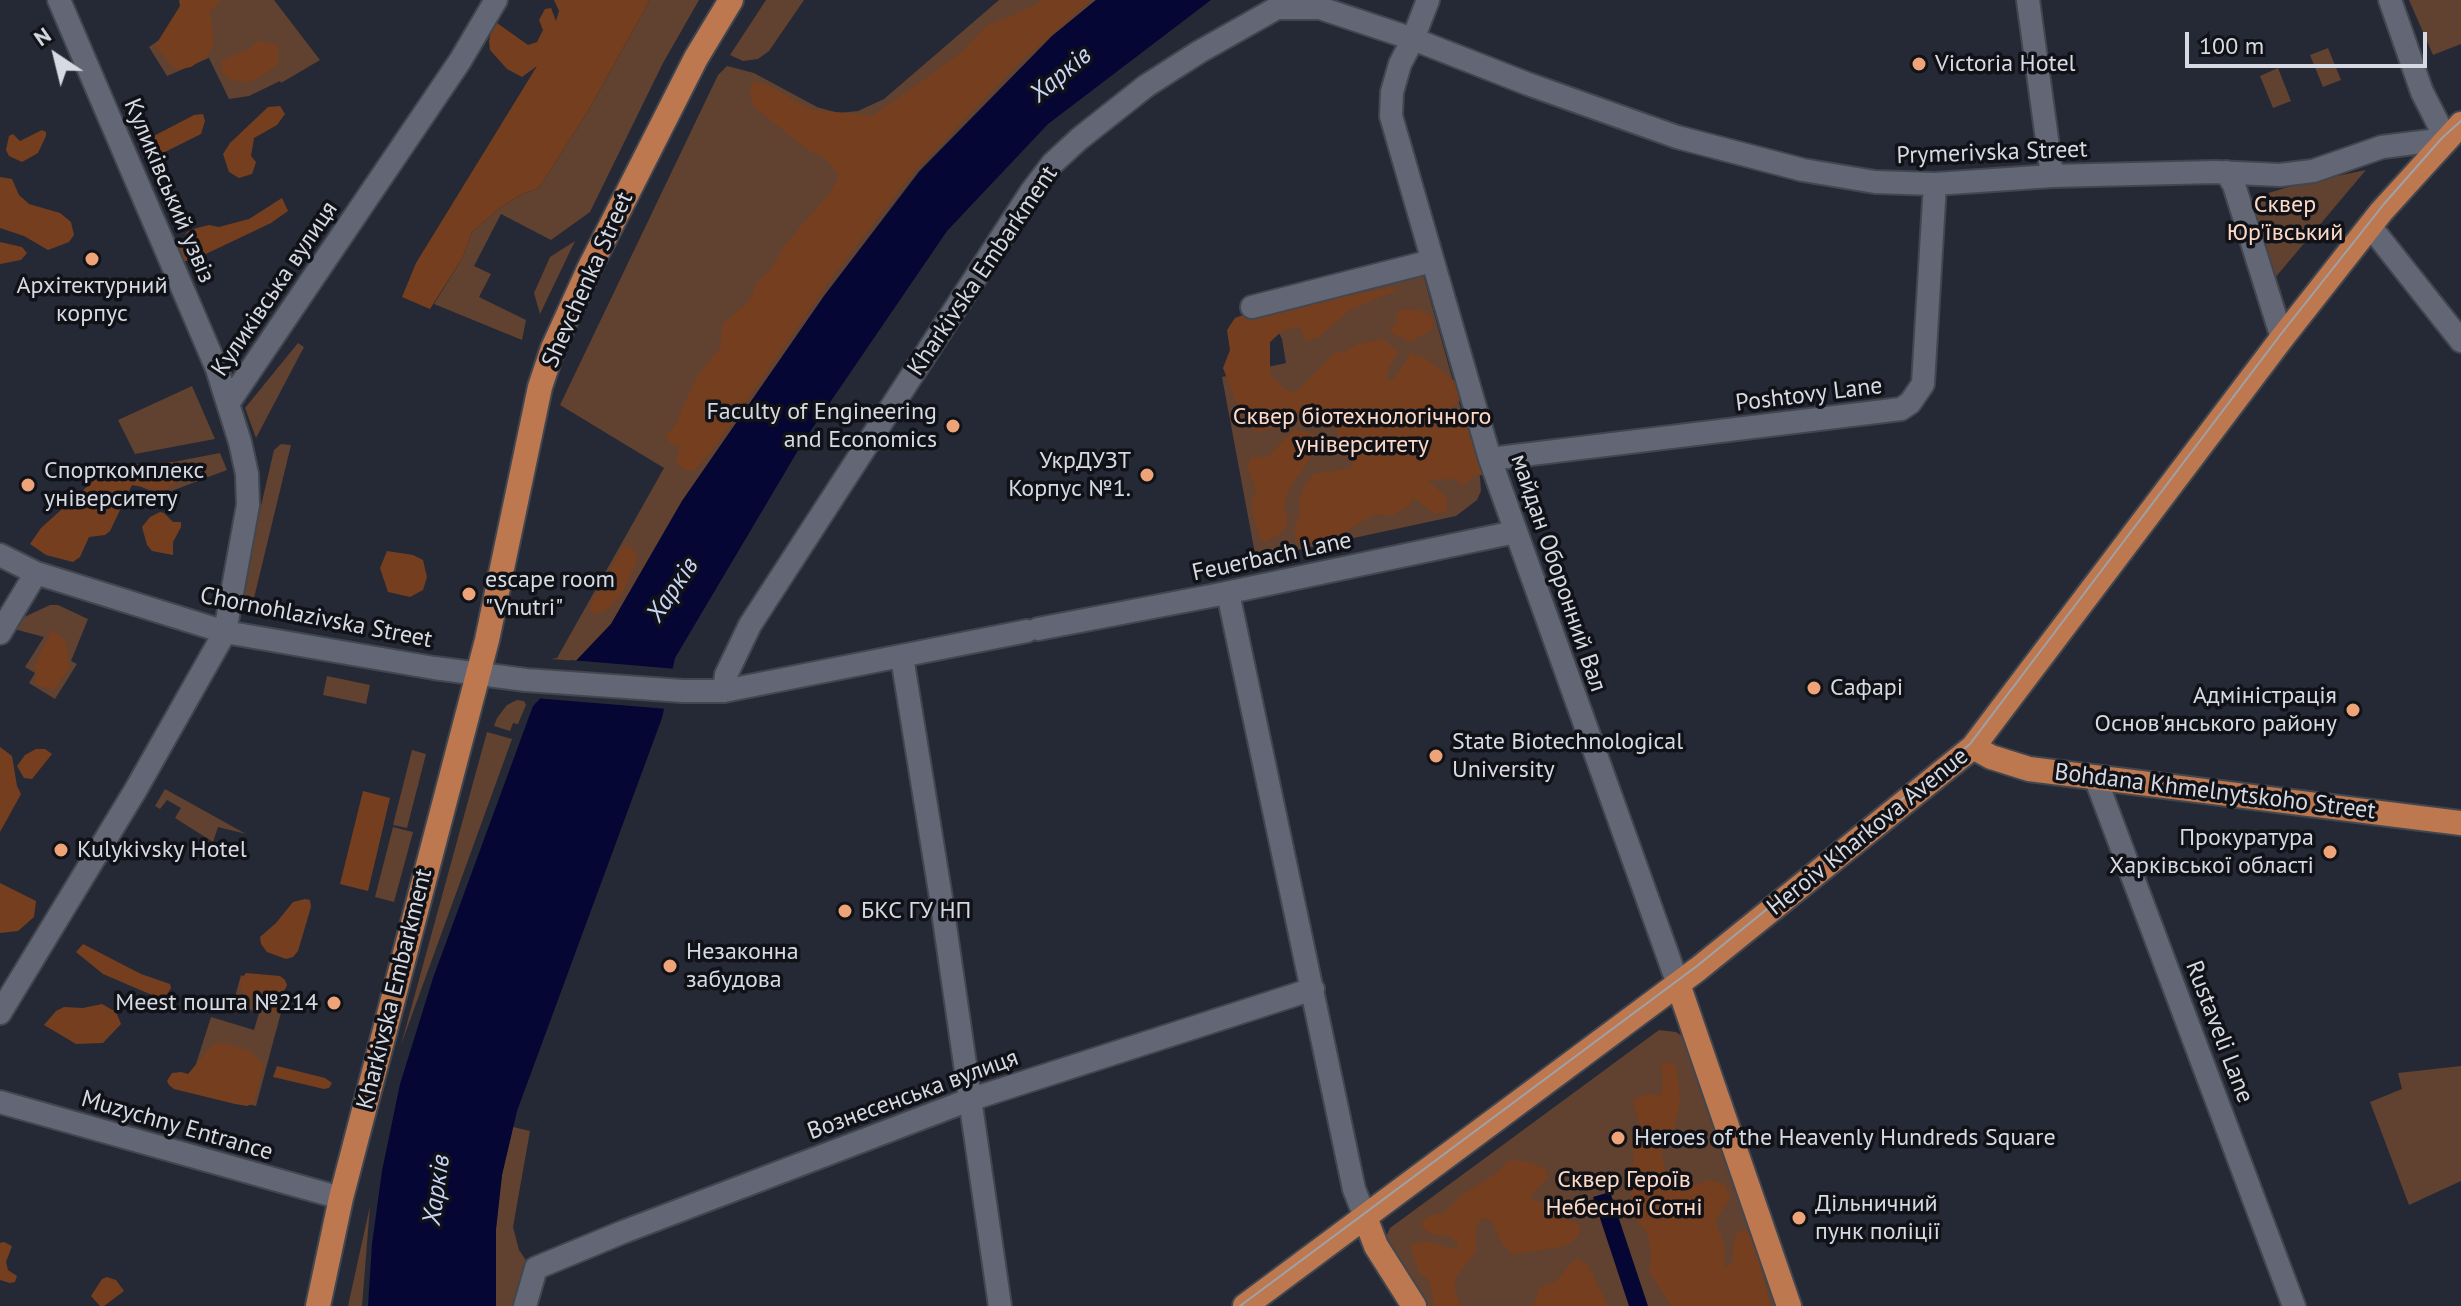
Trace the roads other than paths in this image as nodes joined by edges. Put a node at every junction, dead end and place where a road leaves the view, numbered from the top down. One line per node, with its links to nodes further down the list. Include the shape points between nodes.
1 (59, 0): 17 (street, Куликівський узвіз)
2 (496, 0): 17 (street, Куликівська вулиця)
3 (731, 0): 26 (main road, Shevchenka Street, via 661,124 553,348 532,422)
4 (1428, 0): 7 (street, майдан Оборонний Вал)
5 (2028, 0): 10 (street)
6 (2390, 0): 8 (street, via 2413,70)
7 (1413, 39): 11 (street, Prymerivska Street, via 1677,137 1803,170 1875,182); 13 (street, майдан Оборонний Вал, via 1400,64 1391,116); 28 (street, Kharkivska Embarkment, via 1320,8 1277,8 1146,86 1053,163 759,612 726,675)
8 (2453, 131): 9 (street, Prymerivska Street, via 2382,147 2313,171); 12 (main road, Heroiv Kharkova Avenue)
9 (2226, 172): 10 (street, Prymerivska Street); 15 (street)
10 (2052, 176): 11 (street, Prymerivska Street)
11 (1935, 184): 18 (street, Poshtovy Lane, via 1923,384 1901,409)
12 (2370, 226): 15 (main road, Heroiv Kharkova Avenue); 16 (street)
13 (1432, 261): 14 (street); 18 (street, майдан Оборонний Вал)
14 (1252, 307)
15 (2282, 338): 29 (main road, Heroiv Kharkova Avenue)
16 (2461, 341)
17 (229, 402): 23 (street, Куликівська вулиця, via 247,474 248,505)
18 (1490, 459): 19 (street, майдан Оборонний Вал)
19 (1515, 532): 22 (street, Feuerbach Lane); 32 (street, майдан Оборонний Вал)
20 (0, 555): 21 (street, Chornohlazivska Street)
21 (36, 573): 23 (street, Chornohlazivska Street); 24 (street)
22 (1228, 593): 25 (street, Feuerbach Lane); 33 (street)
23 (225, 632): 26 (street, Chornohlazivska Street); 34 (street, Куликівська вулиця)
24 (0, 633)
25 (902, 657): 28 (street, Feuerbach Lane); 35 (street)
26 (479, 674): 27 (street, Chornohlazivska Street); 37 (main road, Kharkivska Embarkment)
27 (536, 680): 28 (street, Feuerbach Lane)
28 (724, 691)
29 (1973, 747): 30 (main road, Bohdana Khmelnytskoho Street, via 2029,769); 32 (main road, Heroiv Kharkova Avenue)
30 (2095, 777): 31 (main road, Bohdana Khmelnytskoho Street); 45 (street, Rustaveli Lane)
31 (2461, 823)
32 (1678, 984): 38 (main road, Heroiv Kharkova Avenue); 44 (main road)
33 (1313, 989): 35 (street, Вознесенська вулиця); 38 (street, via 1354,1189)
34 (0, 1013)
35 (969, 1100): 40 (street, Вознесенська вулиця, via 536,1268); 41 (street)
36 (0, 1102): 37 (street, Muzychny Entrance)
37 (341, 1198): 39 (main road, Kharkivska Embarkment)
38 (1365, 1217): 42 (main road, Heroiv Kharkova Avenue); 43 (main road, via 1376,1246)
39 (318, 1306)
40 (525, 1306)
41 (1000, 1306)
42 (1245, 1306)
43 (1414, 1306)
44 (1789, 1306)
45 (2294, 1306)

